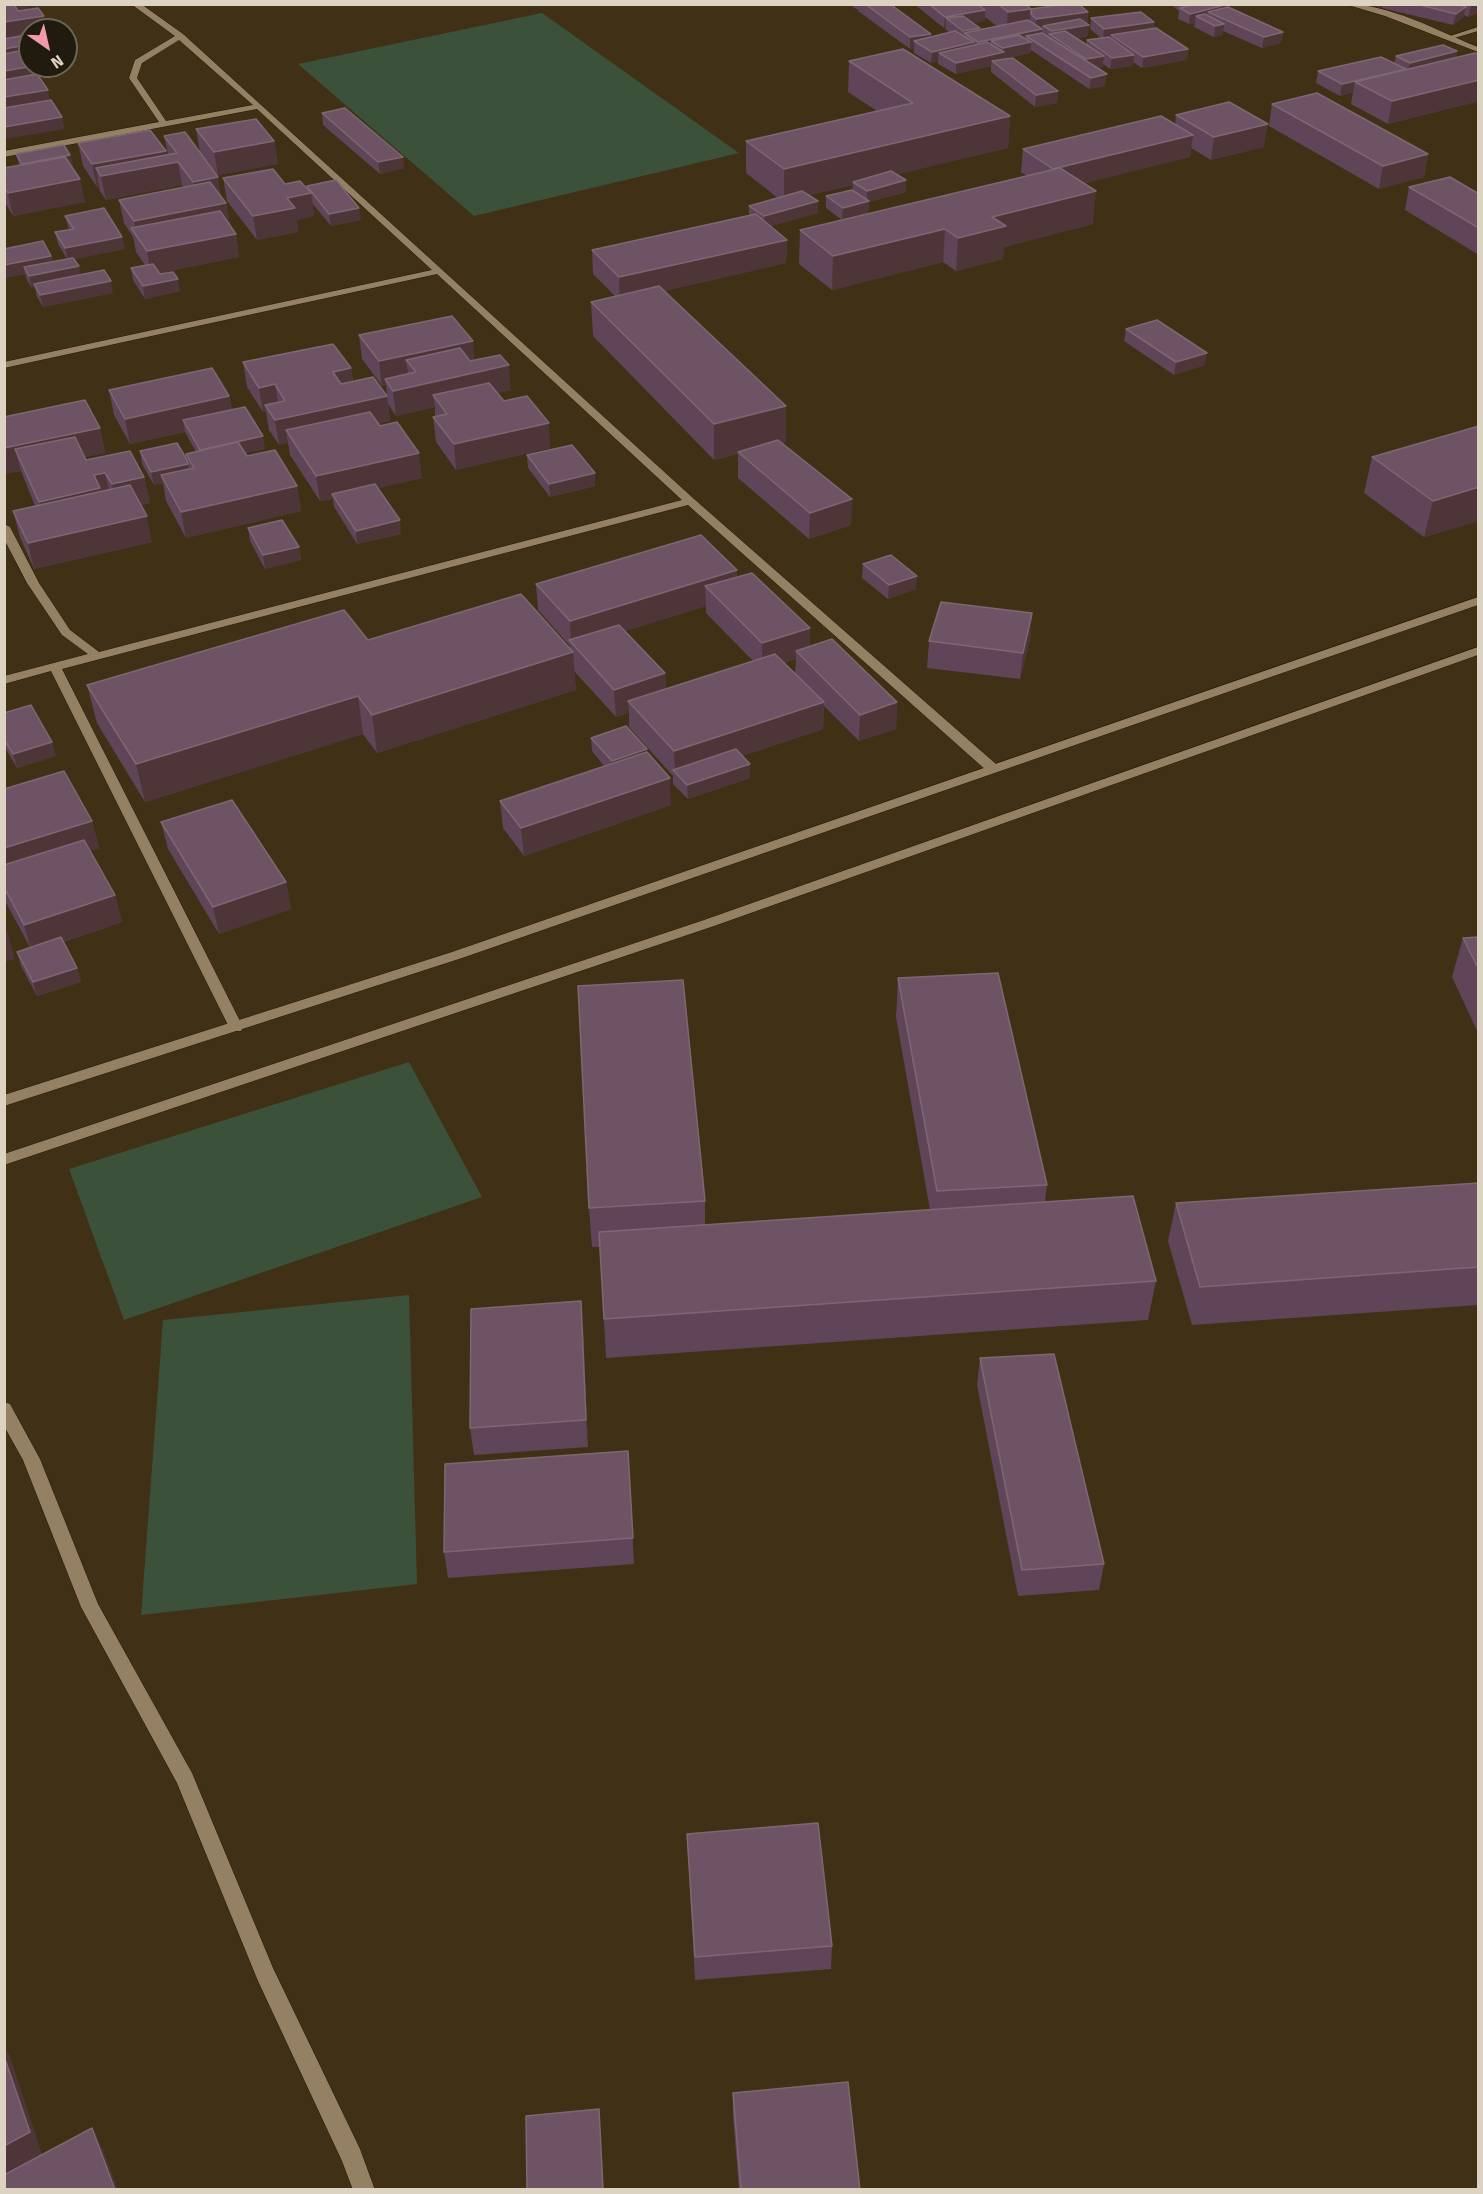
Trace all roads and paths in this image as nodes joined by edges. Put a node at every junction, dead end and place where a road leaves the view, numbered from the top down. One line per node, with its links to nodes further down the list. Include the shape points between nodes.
1 (135, 4): 4 (street)
2 (1349, 4): 5 (street)
3 (1479, 29): 5 (street)
4 (180, 36): 7 (street); 8 (street, via 138,62 133,78)
5 (1451, 38): 6 (street)
6 (1479, 50)
7 (259, 106): 8 (street); 10 (street)
8 (164, 124): 9 (street)
9 (4, 154)
10 (439, 271): 11 (street); 12 (street)
11 (4, 364)
12 (690, 501): 16 (street); 19 (street)
13 (4, 527): 16 (street, via 33,583 66,632)
14 (1479, 601): 19 (street)
15 (1479, 651): 22 (street, via 709,923)
16 (96, 655): 17 (street)
17 (55, 667): 18 (street); 20 (street)
18 (4, 680)
19 (992, 768): 20 (street, via 457,955)
20 (236, 1027): 21 (street)
21 (4, 1101)
22 (4, 1160)
23 (4, 1409): 24 (street, via 31,1459 90,1607 184,1779 265,1974)
24 (364, 2190)

